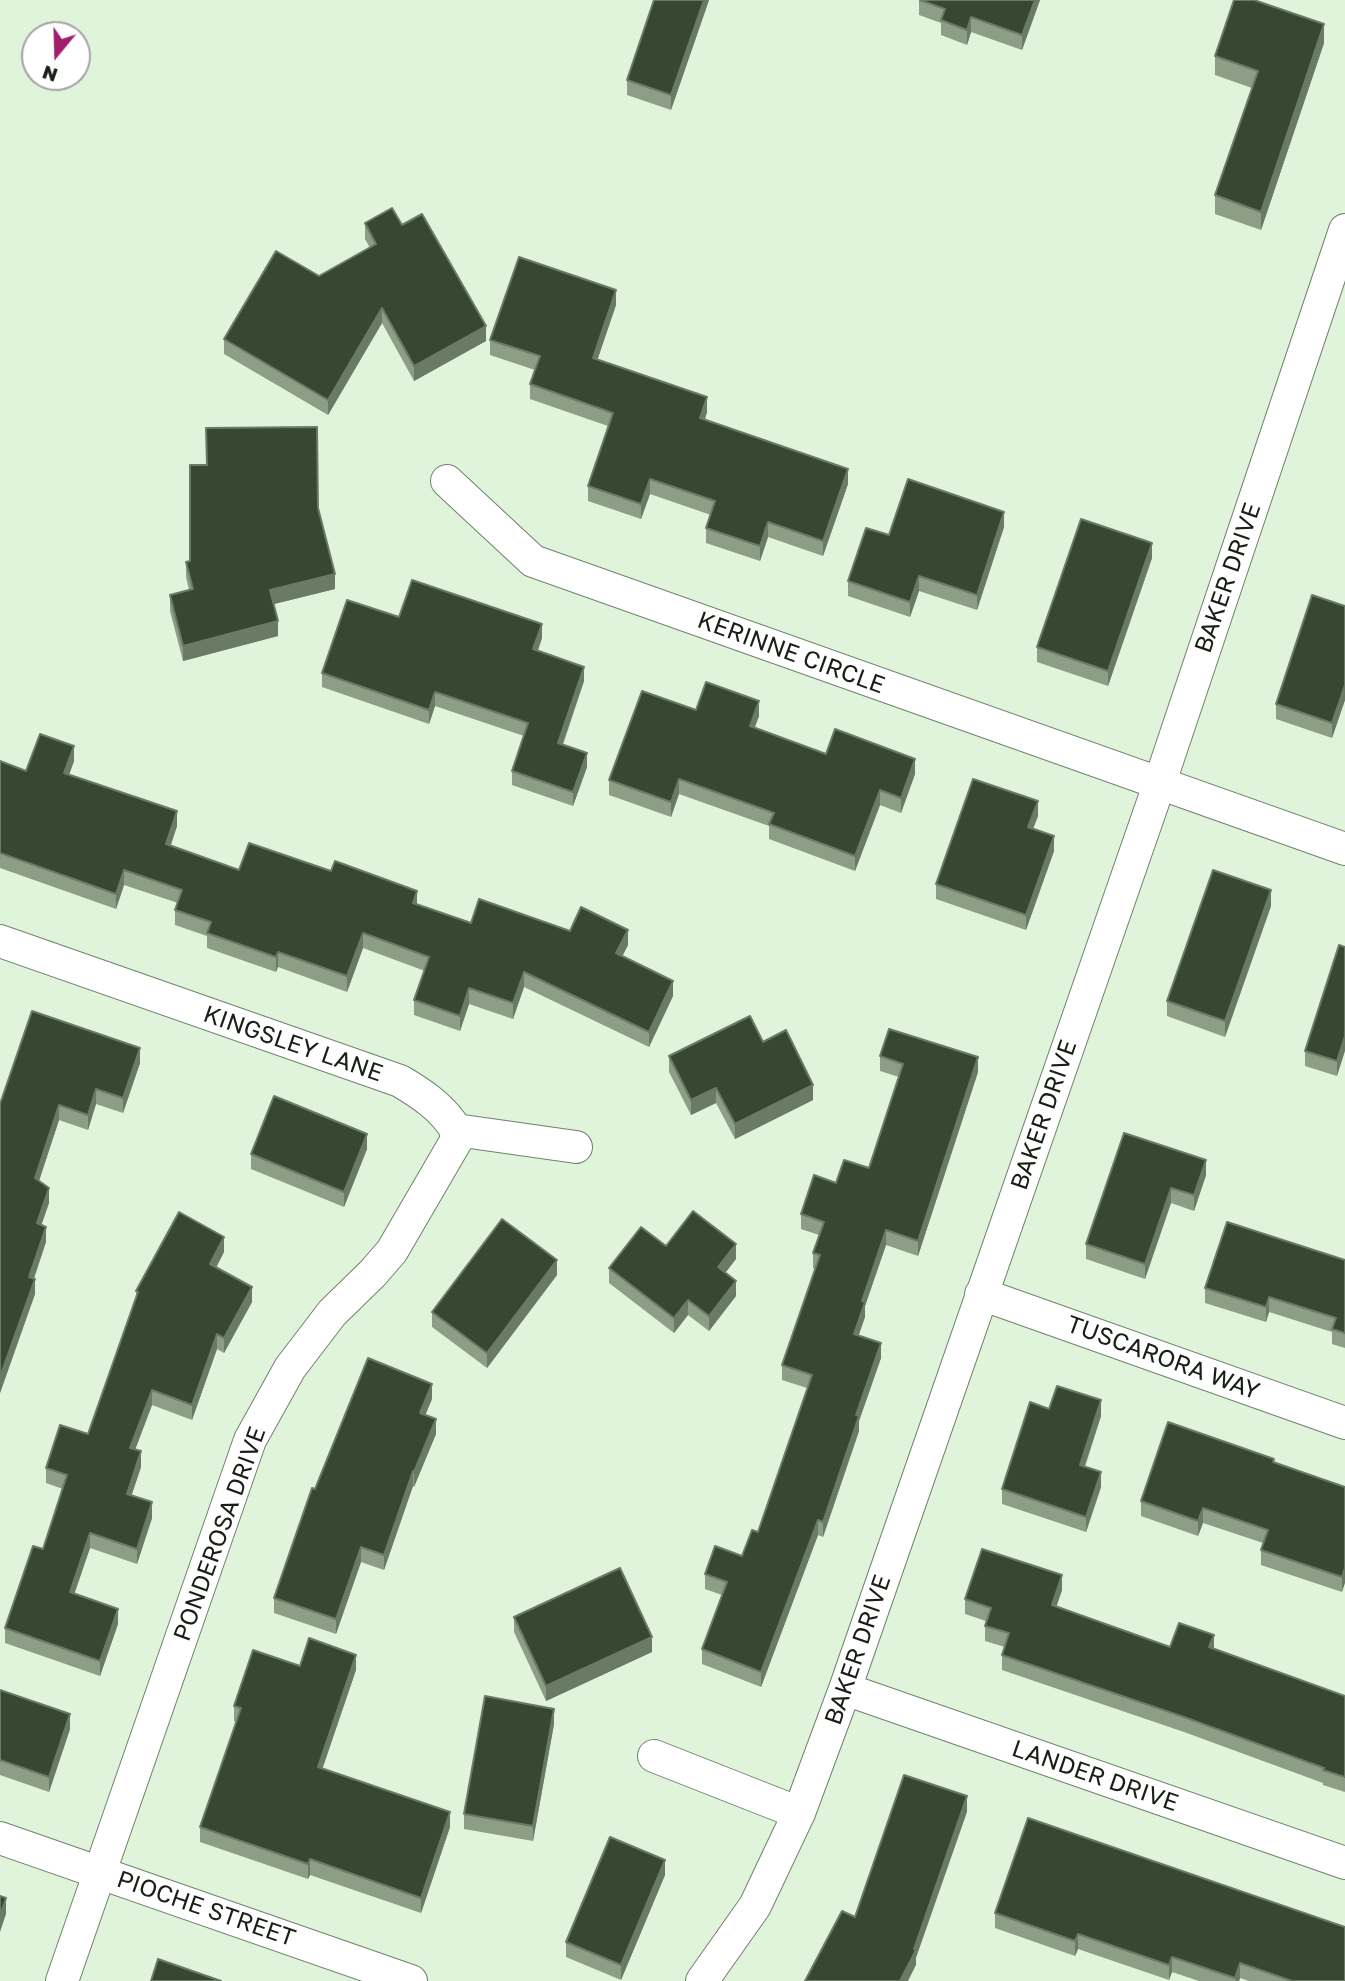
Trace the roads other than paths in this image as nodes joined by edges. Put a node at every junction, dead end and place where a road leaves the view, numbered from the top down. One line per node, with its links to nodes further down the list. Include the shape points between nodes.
1 (1345, 230): 3 (street, BAKER DRIVE)
2 (447, 481): 3 (street, KERINNE CIRCLE, via 533,561)
3 (1158, 785): 4 (street, KERINNE CIRCLE); 8 (street, BAKER DRIVE)
4 (1345, 849)
5 (0, 941): 6 (street, KINGSLEY LANE, via 400,1081 423,1094)
6 (456, 1130): 7 (street); 15 (street, PONDEROSA DRIVE, via 456,1141 392,1251 332,1313 299,1357 250,1440)
7 (576, 1147)
8 (981, 1294): 9 (street, TUSCARORA WAY); 10 (street, BAKER DRIVE)
9 (1345, 1423)
10 (845, 1689): 12 (street, BAKER DRIVE); 14 (street, LANDER DRIVE)
11 (654, 1756): 12 (street)
12 (799, 1813): 18 (street, BAKER DRIVE, via 755,1906)
13 (0, 1838): 15 (street, PIOCHE STREET)
14 (1345, 1863)
15 (101, 1873): 16 (street, PONDEROSA DRIVE); 17 (street, PIOCHE STREET)
16 (62, 1981)
17 (411, 1981)
18 (702, 1981)

